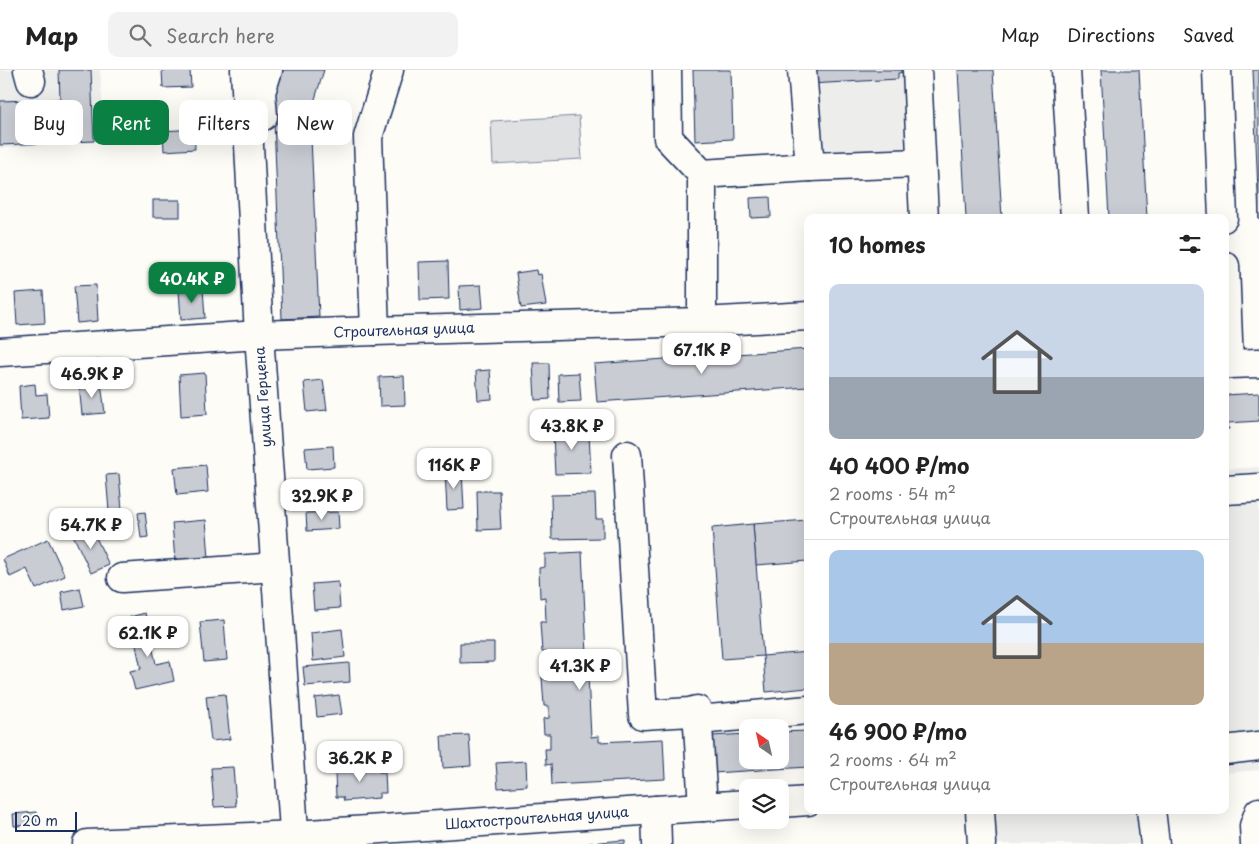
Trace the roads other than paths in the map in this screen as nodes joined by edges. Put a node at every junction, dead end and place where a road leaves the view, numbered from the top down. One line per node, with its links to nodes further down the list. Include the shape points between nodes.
1 (246, 70): 18 (street, улица Герцена)
2 (389, 70): 17 (street, via 368,137)
3 (667, 70): 11 (street, via 668,138)
4 (802, 70): 10 (street)
5 (917, 70): 9 (street)
6 (1066, 70): 13 (street)
7 (1217, 70): 14 (street)
8 (261, 77): 18 (street)
9 (922, 163): 10 (street); 12 (street)
10 (810, 167): 11 (street)
11 (702, 174): 16 (street)
12 (924, 214)
13 (1075, 214)
14 (1223, 214)
15 (804, 316): 16 (street, Строительная улица)
16 (702, 322): 17 (street, Строительная улица)
17 (376, 331): 18 (street, Строительная улица)
18 (267, 335): 19 (street, Строительная улица); 25 (street, улица Герцена)
19 (0, 352)
20 (1259, 363): 21 (street)
21 (1229, 364)
22 (627, 455): 28 (street, via 643,715 697,710)
23 (1259, 488): 24 (street)
24 (1229, 490)
25 (275, 567): 26 (street); 39 (street, улица Герцена)
26 (122, 578)
27 (804, 710): 28 (street)
28 (698, 720): 34 (street)
29 (1259, 746): 30 (street)
30 (1229, 750)
31 (804, 801): 32 (street)
32 (789, 802)
33 (739, 805): 34 (street, Шахтостроительная улица)
34 (703, 807): 35 (street, Шахтостроительная улица)
35 (656, 810): 39 (street, Шахтостроительная улица); 41 (street)
36 (1259, 812): 44 (street, via 1254,826)
37 (980, 814): 42 (street)
38 (1151, 814): 43 (street)
39 (295, 839): 40 (street, Шахтостроительная улица)
40 (87, 844)
41 (657, 844)
42 (982, 844)
43 (1154, 844)
44 (1255, 844)

